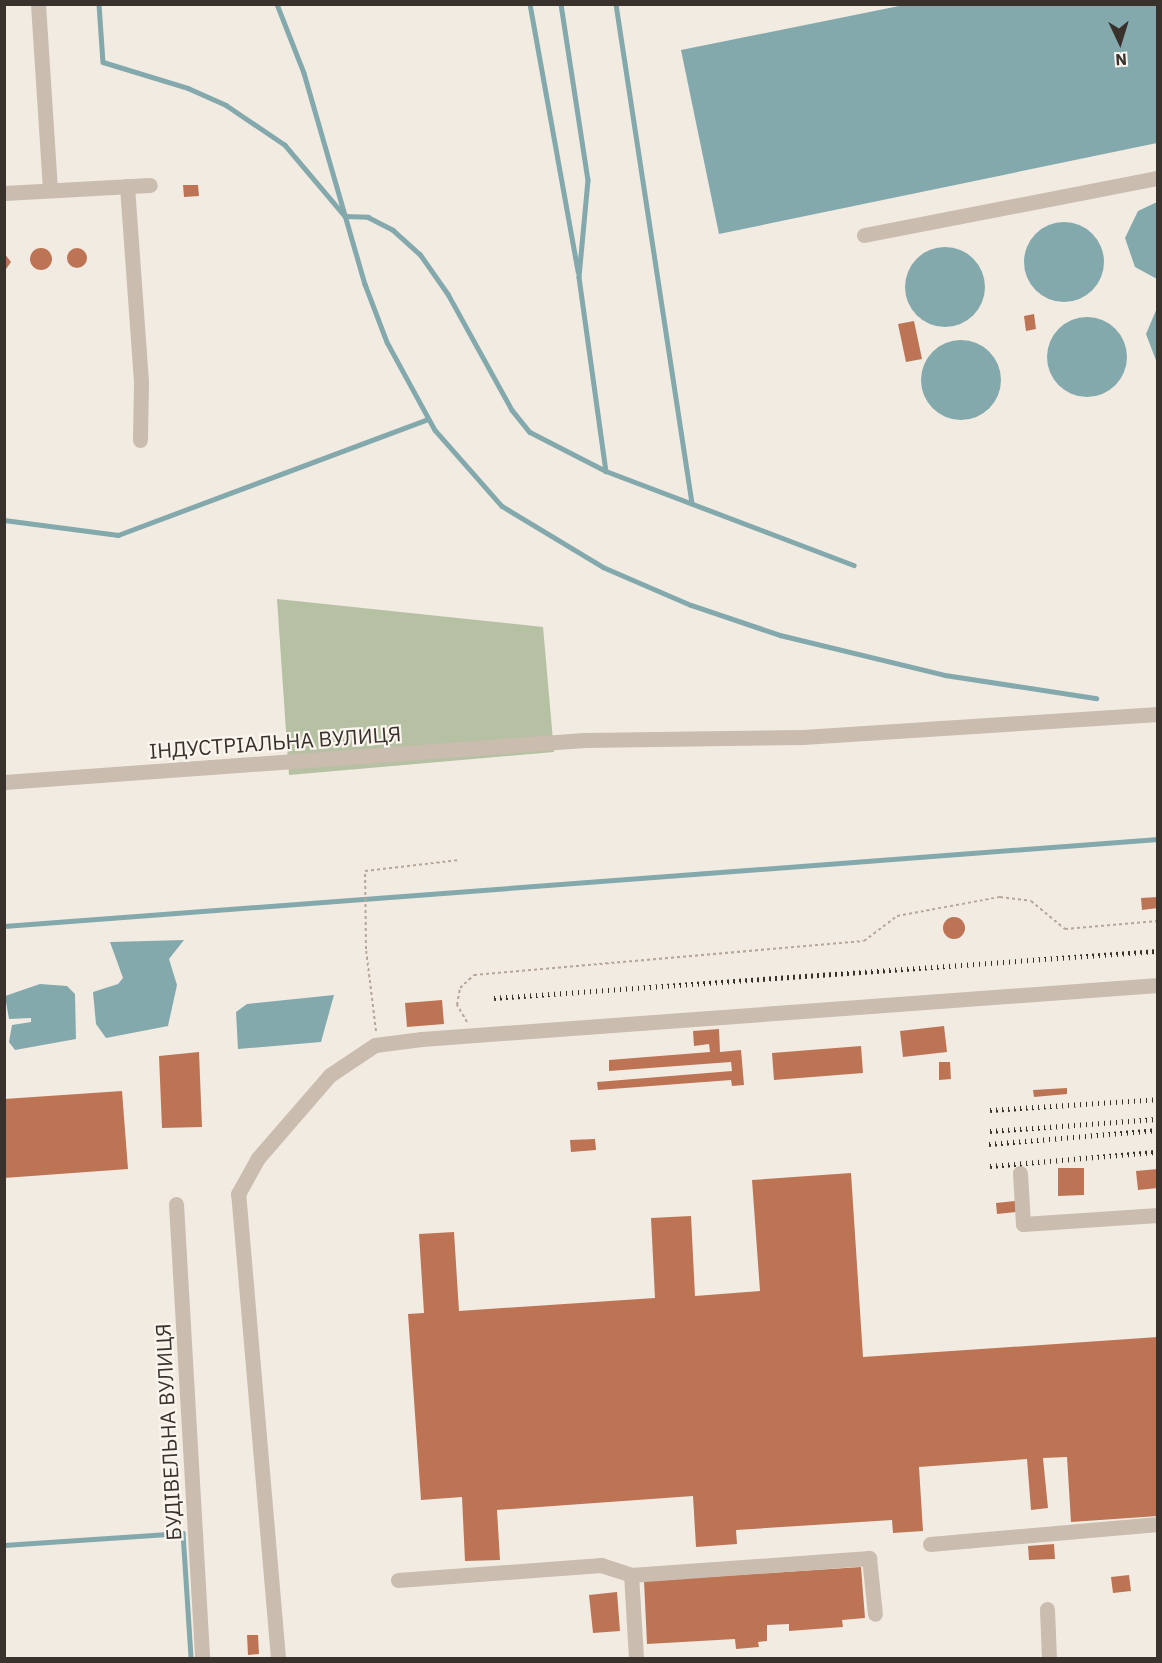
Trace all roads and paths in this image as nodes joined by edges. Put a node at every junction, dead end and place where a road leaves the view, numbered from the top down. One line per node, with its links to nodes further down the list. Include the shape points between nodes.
1 (38, 4): 5 (street)
2 (1158, 178): 7 (street)
3 (150, 185): 4 (street)
4 (127, 186): 5 (street); 8 (street, via 141,382)
5 (50, 189): 6 (street)
6 (4, 193)
7 (864, 235)
8 (140, 440)
9 (1158, 714): 10 (street, ІНДУСТРІАЛЬНА ВУЛИЦЯ, via 803,737 549,743)
10 (4, 782)
11 (459, 860): 15 (path, via 365,871)
12 (1158, 921): 14 (path, via 1065,928 1031,901 1000,897 897,916 864,941 474,975 460,988 457,1005)
13 (1158, 986): 14 (street)
14 (474, 1035): 15 (street)
15 (375, 1045): 26 (street, via 330,1075 258,1158 238,1194)
16 (1020, 1173): 18 (street, via 1023,1224)
17 (176, 1204): 25 (street, БУДІВЕЛЬНА ВУЛИЦЯ)
18 (1158, 1215)
19 (1158, 1524): 20 (street)
20 (930, 1544)
21 (630, 1575): 22 (street, via 601,1566); 24 (street, via 869,1558); 27 (street)
22 (398, 1580)
23 (1047, 1609): 28 (street)
24 (875, 1614)
25 (202, 1659)
26 (278, 1659)
27 (636, 1659)
28 (1049, 1659)

